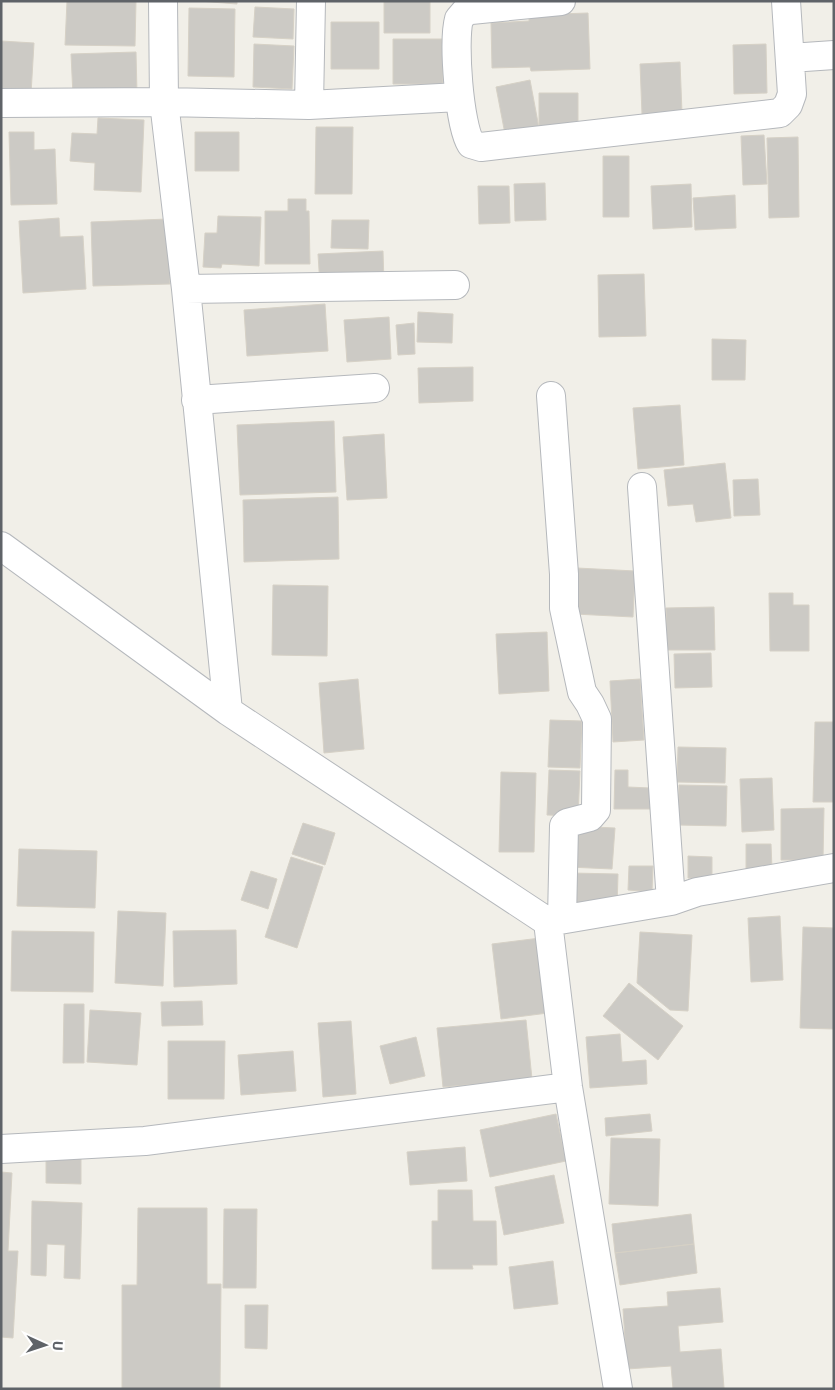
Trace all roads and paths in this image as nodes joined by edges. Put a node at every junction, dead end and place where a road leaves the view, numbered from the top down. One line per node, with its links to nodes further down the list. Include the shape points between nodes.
1 (163, 1): 8 (street)
2 (311, 1): 10 (street)
3 (561, 1): 7 (street, via 465,12 458,24)
4 (786, 1): 6 (street)
5 (834, 55): 6 (street)
6 (790, 58): 7 (street, via 792,94 788,105 780,112 481,147 471,144 466,135)
7 (459, 97): 10 (street)
8 (164, 102): 9 (street); 10 (street); 12 (street)
9 (1, 103)
10 (309, 105)
11 (455, 285): 12 (street)
12 (186, 289): 15 (street)
13 (375, 388): 15 (street)
14 (551, 396): 21 (street, via 564,608 582,692 597,719 596,810 590,817 564,826)
15 (196, 400): 18 (street)
16 (642, 487): 20 (street)
17 (1, 546): 18 (street)
18 (228, 711): 21 (street)
19 (834, 868): 20 (street, via 697,892)
20 (670, 901): 21 (street)
21 (555, 920): 22 (street)
22 (568, 1087): 23 (street, via 145,1141); 24 (street)
23 (1, 1150)
24 (618, 1389)

